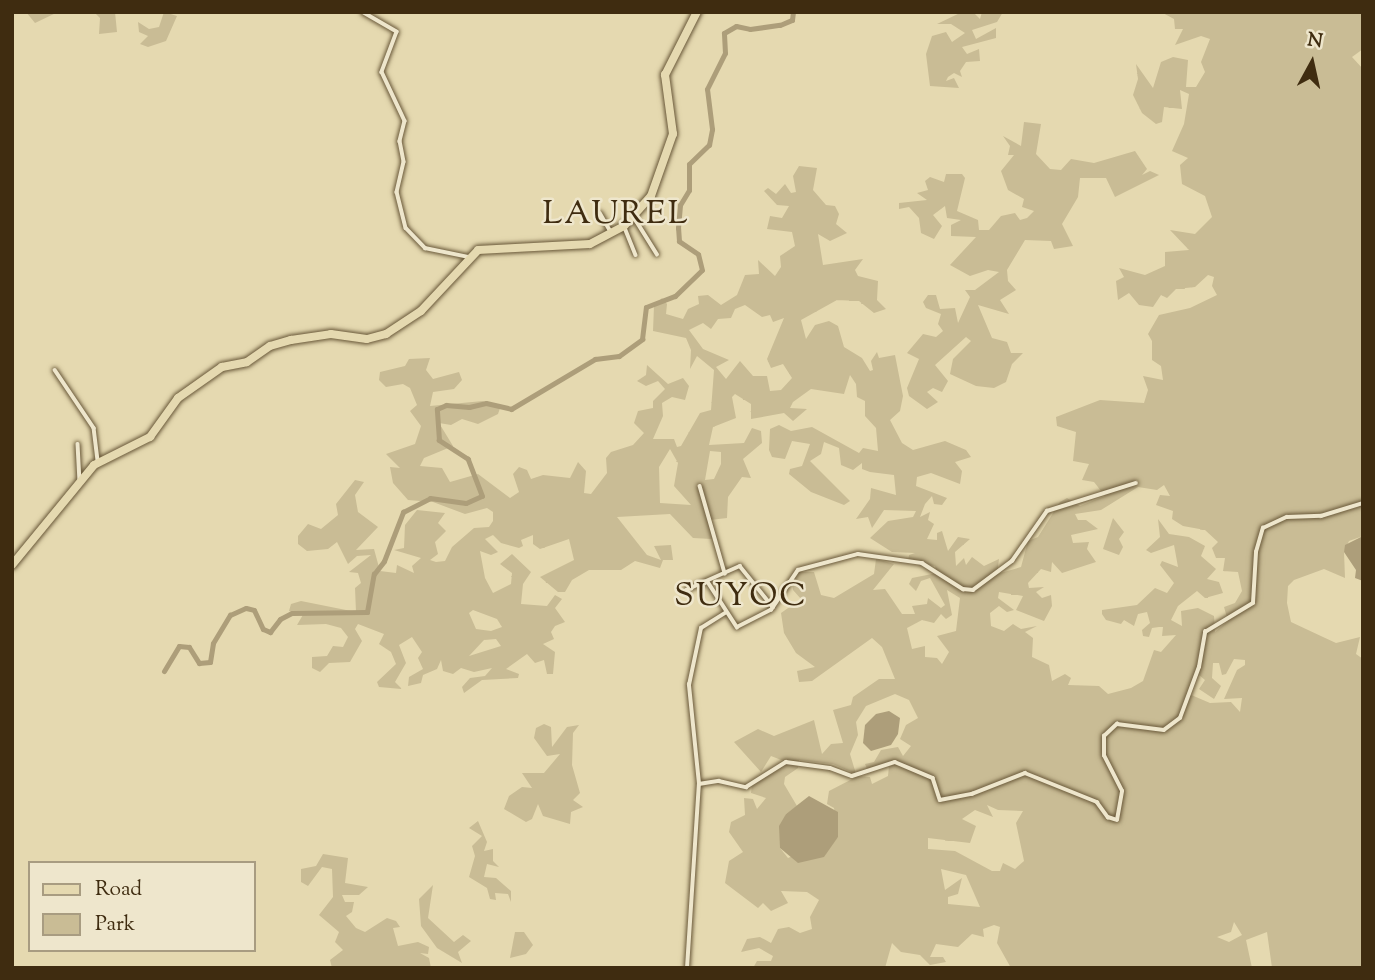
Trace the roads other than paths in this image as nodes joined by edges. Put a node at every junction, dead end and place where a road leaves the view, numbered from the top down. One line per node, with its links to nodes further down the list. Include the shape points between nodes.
1 (363, 12): 9 (street, via 398,33 382,72 405,121 400,141 403,175 397,194 406,228 425,248)
2 (697, 12): 4 (main road, via 665,75 673,134 652,192)
3 (600, 213): 6 (street)
4 (634, 218): 5 (main road); 7 (street)
5 (624, 226): 6 (main road); 8 (street)
6 (612, 234): 9 (main road, via 595,243 480,250)
7 (657, 254)
8 (636, 255)
9 (469, 257): 12 (main road, via 436,298 402,325 367,339 331,334 291,340 270,346 250,361 222,367 180,396 150,437)
10 (55, 370): 12 (street, via 94,428)
11 (78, 444): 13 (street)
12 (98, 462): 13 (main road)
13 (81, 481): 17 (main road)
14 (1136, 483): 21 (street, via 1047,511 1015,558 976,589 962,589 922,563 865,554 799,570)
15 (700, 486): 18 (street)
16 (1363, 503): 23 (street, via 1321,516 1287,517 1263,528 1256,552 1253,603 1205,632 1199,667 1180,718 1168,729 1117,724 1104,736 1104,756 1122,791 1117,820 1108,817 1097,802 1025,773 972,794 940,800 933,778 898,762 852,776 789,762 748,787 722,781)
17 (12, 565)
18 (725, 573): 19 (street); 21 (street, via 741,566)
19 (708, 582): 20 (street); 22 (street)
20 (686, 590)
21 (773, 607): 22 (street, via 738,627)
22 (725, 613): 23 (street, via 701,628 689,685)
23 (699, 784): 24 (street)
24 (687, 968)

